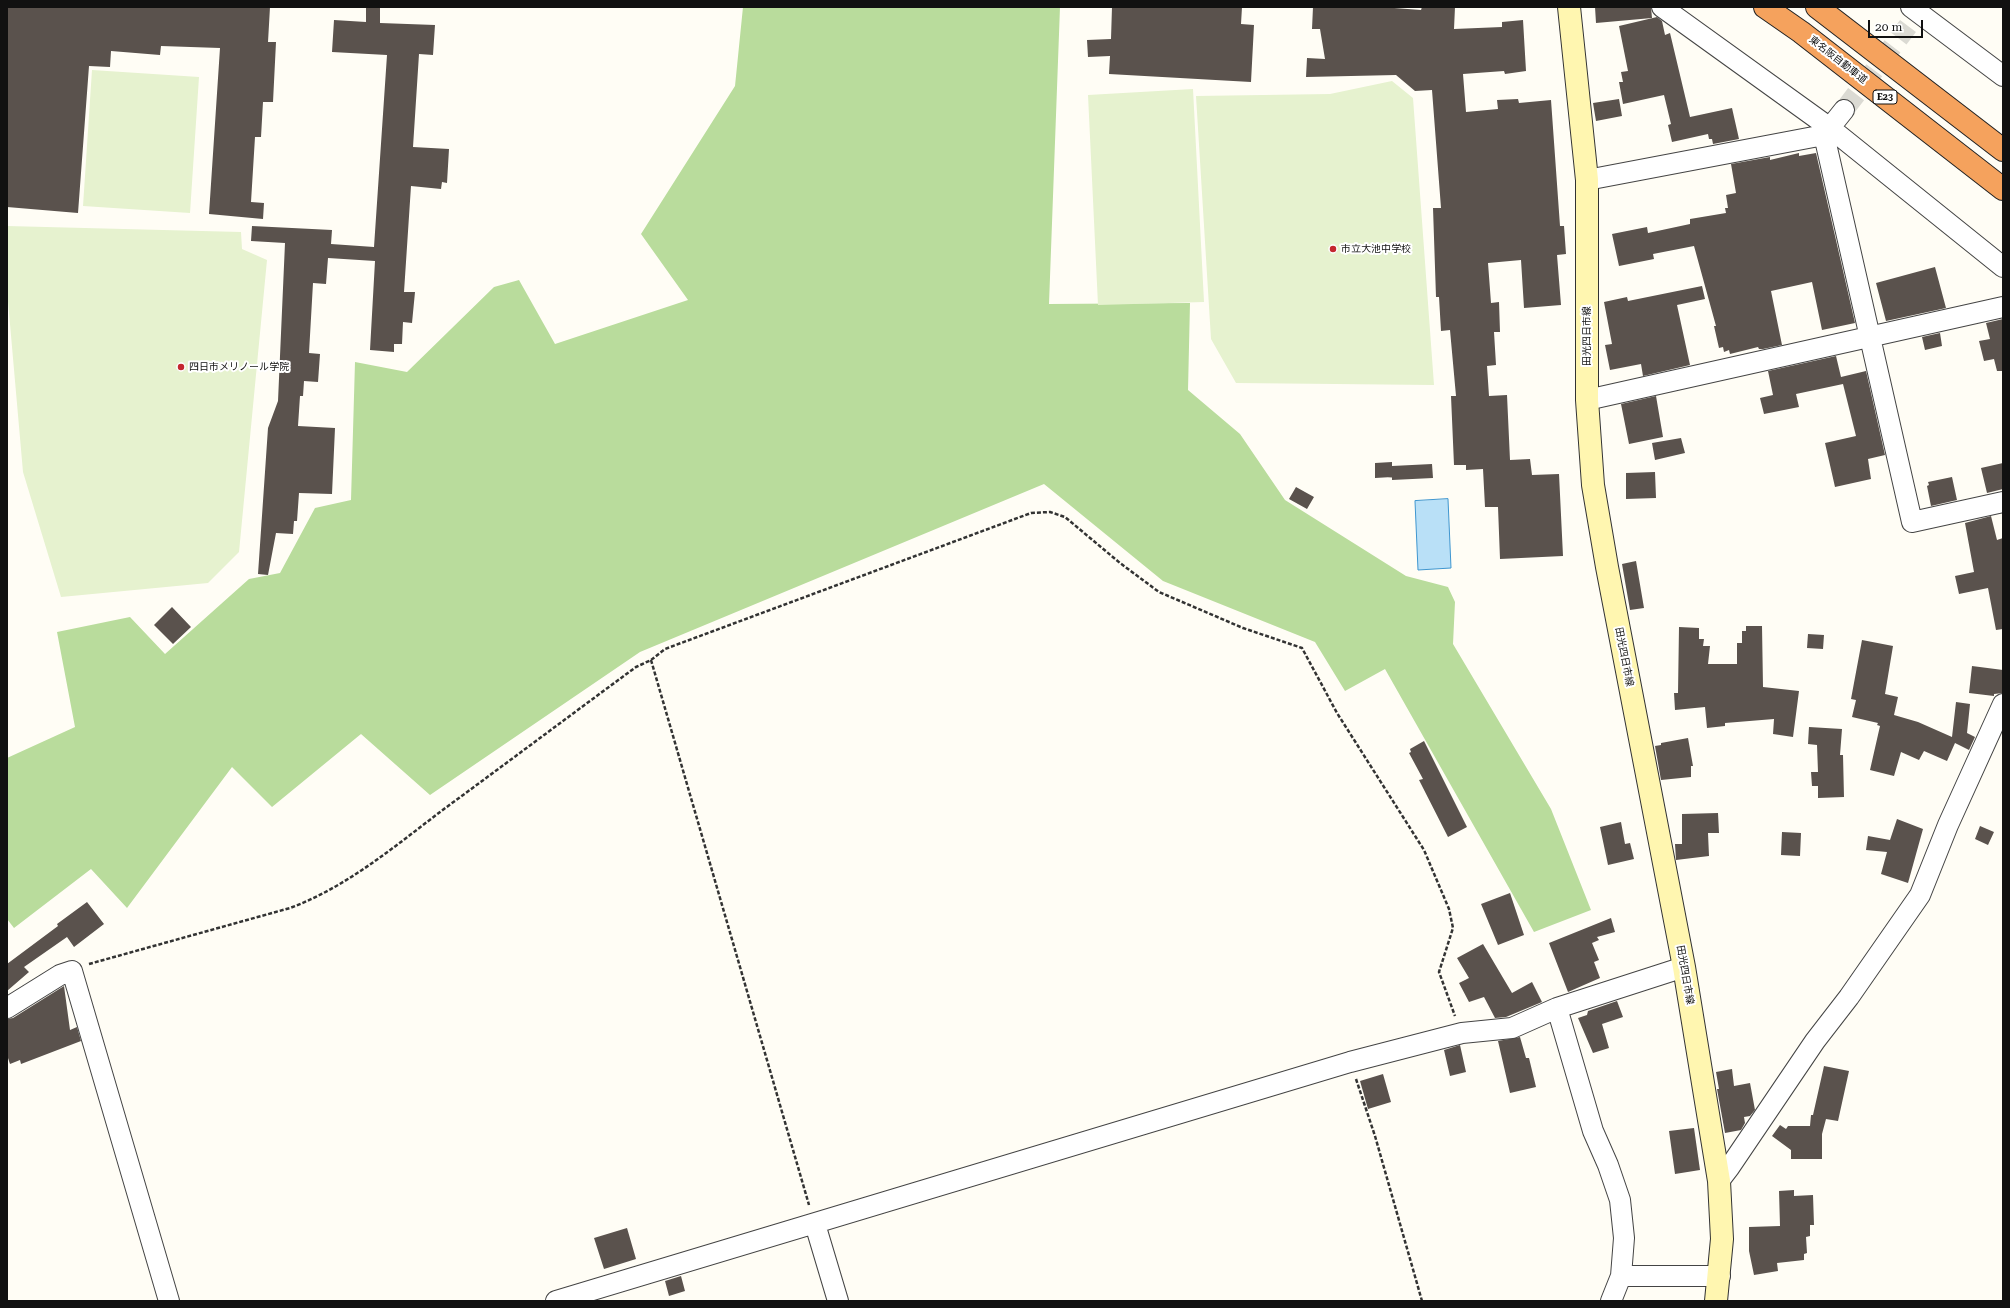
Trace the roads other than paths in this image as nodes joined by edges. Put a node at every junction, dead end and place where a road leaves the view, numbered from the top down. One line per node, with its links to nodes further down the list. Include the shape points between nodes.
1 (1570, 7): 10 (main road, 田光四日市線)
2 (1662, 7): 8 (street)
3 (1765, 7): 11 (highway, 東名阪自動車道 / E23, via 1801,32)
4 (1816, 7): 9 (highway)
5 (1912, 15): 6 (street)
6 (2003, 76)
7 (1844, 110): 8 (street)
8 (1827, 131): 10 (street); 12 (street); 14 (street)
9 (2003, 150)
10 (1587, 180): 15 (main road, 田光四日市線)
11 (2003, 190)
12 (2003, 267)
13 (2003, 306): 14 (street)
14 (1870, 337): 15 (street); 16 (street, via 1912,522)
15 (1587, 400): 18 (main road, 田光四日市線, via 1593,485 1607,567)
16 (2003, 502)
17 (2003, 704): 21 (street, via 1948,825 1920,895)
18 (1684, 967): 20 (street); 21 (main road, 田光四日市線)
19 (7, 1008): 25 (street, via 60,975 72,971)
20 (1557, 1008): 22 (street, via 1512,1028 1462,1032 1350,1062); 23 (street, via 1593,1131 1620,1200 1624,1238)
21 (1719, 1181): 24 (main road, 田光四日市線, via 1722,1239)
22 (815, 1224): 26 (street); 27 (street)
23 (1621, 1276): 24 (street); 28 (street)
24 (1720, 1276): 29 (main road, 田光四日市線)
25 (170, 1301)
26 (556, 1301)
27 (838, 1301)
28 (1611, 1301)
29 (1716, 1301)

